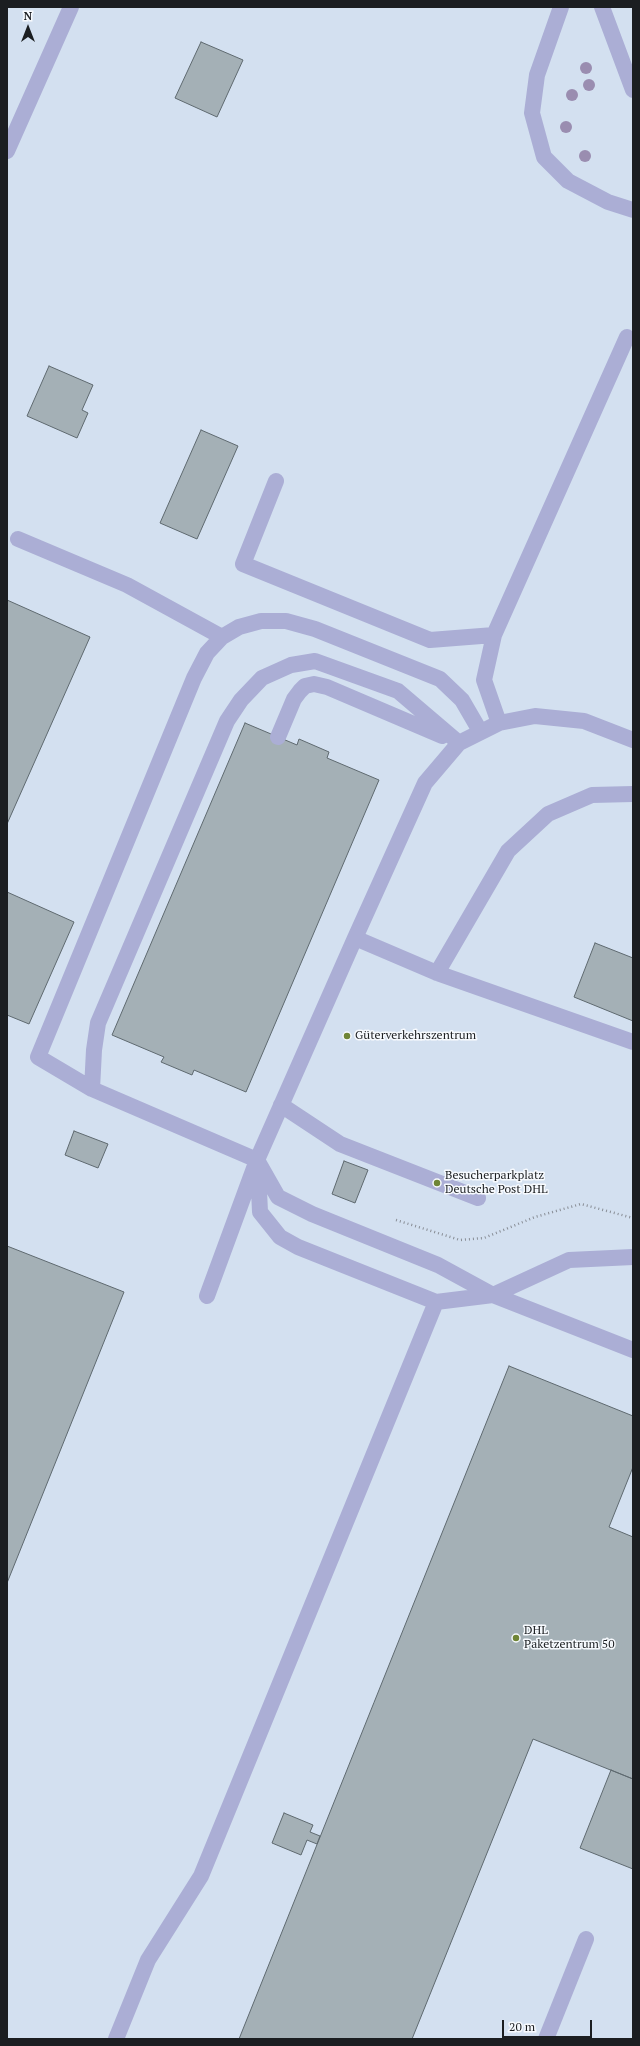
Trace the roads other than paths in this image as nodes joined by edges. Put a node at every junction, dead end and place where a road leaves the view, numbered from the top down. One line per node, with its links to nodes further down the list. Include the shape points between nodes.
1 (70, 7): 5 (lane)
2 (561, 7): 6 (lane, via 537,75 532,113 544,157 568,182 608,202)
3 (602, 7): 4 (lane)
4 (633, 90)
5 (7, 151)
6 (633, 210)
7 (627, 337): 10 (lane)
8 (276, 481): 10 (lane, via 243,564 430,640)
9 (18, 539): 11 (lane, via 127,585)
10 (494, 635): 12 (lane, via 484,680)
11 (222, 637): 13 (lane, via 239,627 261,621 286,621 315,629 440,679 462,700); 21 (lane, via 207,653 194,678 38,1057)
12 (499, 723): 13 (lane); 15 (lane, via 535,716 584,721)
13 (480, 731): 16 (lane)
14 (278, 737): 16 (lane, via 294,698 305,686 314,684 334,690)
15 (633, 740)
16 (458, 743): 18 (lane, via 425,783); 21 (lane, via 398,691 314,661 291,665 262,678 241,700 227,721 98,1023)
17 (633, 794): 19 (lane, via 592,795 548,814 508,851)
18 (354, 938): 19 (lane); 22 (lane)
19 (437, 973): 20 (lane)
20 (633, 1042)
21 (92, 1089): 23 (lane)
22 (281, 1105): 23 (lane); 24 (lane, via 340,1144)
23 (257, 1160): 26 (lane, via 278,1197 312,1214 438,1265); 27 (lane); 28 (lane, via 260,1212 280,1237 298,1247)
24 (478, 1198)
25 (633, 1257): 26 (lane, via 569,1260)
26 (493, 1295): 28 (lane); 29 (lane)
27 (207, 1296)
28 (436, 1302): 31 (lane, via 201,1876 148,1960)
29 (633, 1350)
30 (586, 1939): 32 (lane)
31 (116, 2039)
32 (546, 2039)

